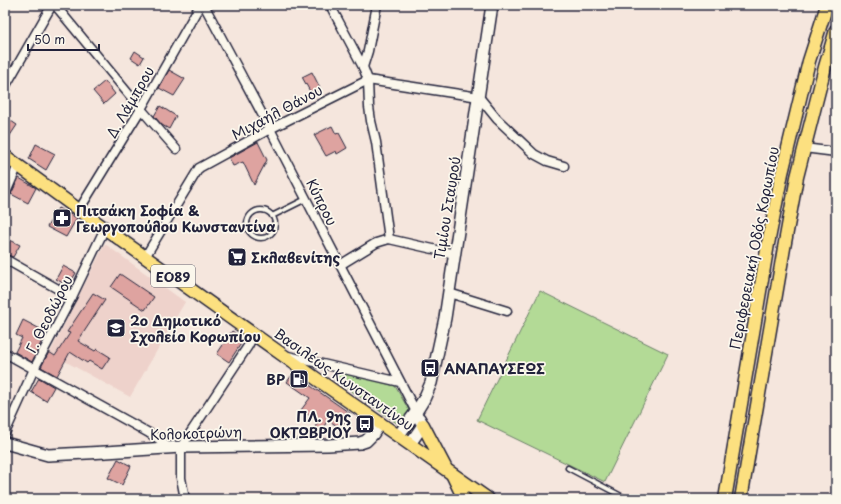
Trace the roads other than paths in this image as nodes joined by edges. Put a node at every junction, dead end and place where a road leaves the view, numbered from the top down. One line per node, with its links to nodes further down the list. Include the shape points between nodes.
1 (53, 5): 11 (street); 13 (street)
2 (200, 5): 13 (street, Δ. Λάμπρου)
3 (204, 5): 14 (street, Κύπρου)
4 (330, 5): 9 (street)
5 (377, 5): 9 (street)
6 (492, 5): 12 (street, Τιμίου Σταυρού)
7 (827, 5): 54 (main road, Περιφερειακή Οδός Κορωπίου, via 809,61 782,173)
8 (836, 30): 15 (main road, Περιφερειακή Οδός Κορωπίου)
9 (363, 67): 10 (street)
10 (368, 80): 12 (street); 14 (street, Μιχαήλ Θάνου); 26 (street, via 369,107)
11 (5, 87)
12 (479, 97): 20 (street, via 497,119 534,154); 27 (street, Τιμίου Σταυρού)
13 (141, 109): 16 (street); 23 (street, Δ. Λάμπρου)
14 (270, 129): 22 (street, Κύπρου); 28 (street, Μιχαήλ Θάνου, via 199,168)
15 (804, 148): 17 (street); 55 (main road, Περιφερειακή Οδός Κορωπίου, via 784,248)
16 (176, 149)
17 (836, 152)
18 (5, 156): 19 (main road, Βασιλέως Κωνσταντίνου / ΕΟ89)
19 (18, 165): 21 (street); 23 (main road, Βασιλέως Κωνσταντίνου / ΕΟ89)
20 (564, 166)
21 (5, 195)
22 (306, 199): 24 (lane); 30 (street, Κύπρου)
23 (79, 210): 25 (main road, Βασιλέως Κωνσταντίνου / ΕΟ89)
24 (272, 216): 24 (lane, via 275,225 268,236 256,237 249,231 248,218 255,211 265,211)
25 (106, 228): 28 (main road, Βασιλέως Κωνσταντίνου / ΕΟ89); 32 (street, Γ. Θεοδώρου)
26 (389, 239): 27 (street); 30 (street, via 376,243)
27 (455, 254): 31 (street, Τιμίου Σταυρού)
28 (145, 257): 34 (main road, Βασιλέως Κωνσταντίνου / ΕΟ89)
29 (5, 259): 32 (street)
30 (340, 265): 38 (street, Κύπρου)
31 (449, 293): 33 (street); 39 (street, Τιμίου Σταυρού, via 430,383)
32 (72, 297): 37 (street, Γ. Θεοδώρου)
33 (507, 311)
34 (254, 334): 36 (main road, Βασιλέως Κωνσταντίνου / ΕΟ89); 46 (street)
35 (5, 353): 37 (street)
36 (283, 355): 38 (street); 40 (main road, Βασιλέως Κωνσταντίνου / ΕΟ89, via 295,367)
37 (34, 369): 42 (street, Γ. Θεοδώρου); 47 (street, via 149,433)
38 (400, 382): 39 (street, Κύπρου)
39 (416, 412): 41 (street); 43 (street, Τιμίου Σταυρού)
40 (380, 424): 43 (main road, Βασιλέως Κωνσταντίνου / ΕΟ89); 46 (street, Κολοκοτρώνη, via 366,441 360,443)
41 (423, 425): 45 (street); 49 (main road)
42 (5, 433)
43 (398, 436): 45 (main road, Βασιλέως Κωνσταντίνου / ΕΟ89)
44 (5, 443): 47 (street, Κολοκοτρώνη, via 48,455)
45 (410, 444): 49 (main road, Βασιλέως Κωνσταντίνου / ΕΟ89)
46 (181, 447): 47 (street, Κολοκοτρώνη); 50 (street, via 181,478)
47 (168, 448)
48 (568, 468): 53 (lane)
49 (449, 472): 51 (main road); 52 (main road, ΕΟ89)
50 (185, 499)
51 (464, 499)
52 (488, 499)
53 (627, 499)
54 (725, 499)
55 (741, 499)

